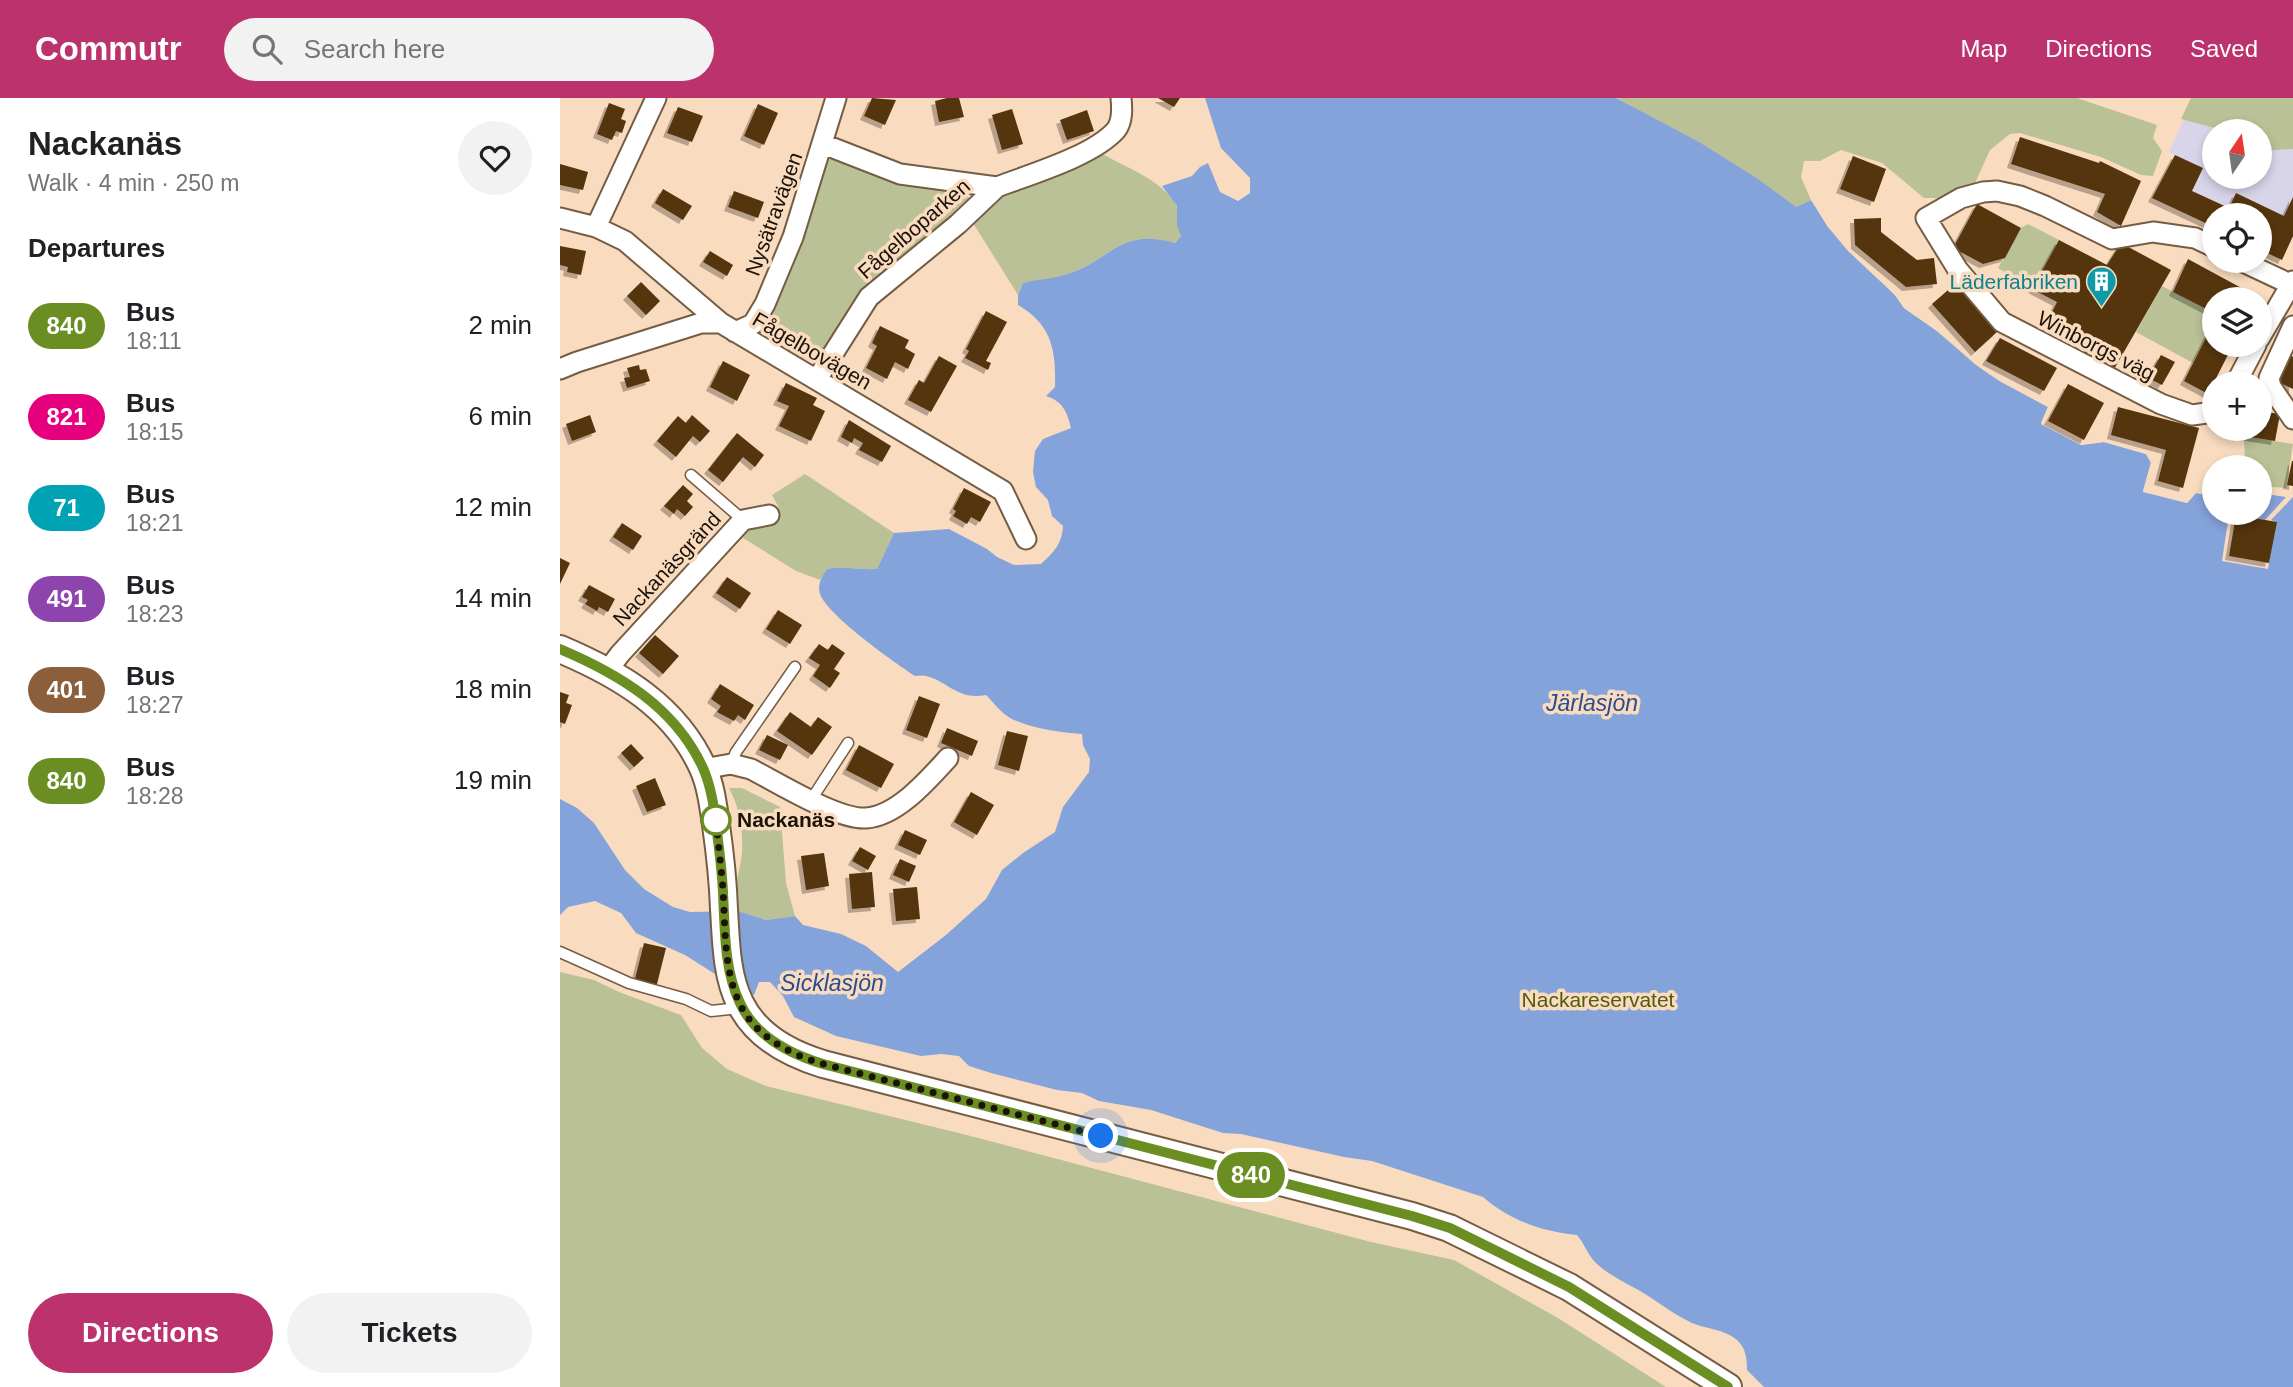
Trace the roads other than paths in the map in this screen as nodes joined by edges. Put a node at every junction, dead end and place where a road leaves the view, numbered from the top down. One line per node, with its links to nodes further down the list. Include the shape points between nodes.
1 (656, 98): 7 (street)
2 (836, 98): 4 (street, Nysätravägen)
3 (1121, 98): 5 (street, Fågelboparken, via 1118,129 1086,152)
4 (823, 144): 5 (street, Fågelboparken, via 900,174); 13 (street, Nysätravägen, via 765,304 753,324)
5 (997, 187): 16 (street, Fågelboparken, via 869,297)
6 (560, 218): 7 (street, Fågelbovägen)
7 (596, 227): 13 (street, Fågelbovägen, via 625,241)
8 (2202, 241): 17 (street, Winborgs väg, via 2153,232 2112,239 2045,206 1997,191 1961,198 1926,218 1958,271 2002,322 2161,404 2192,415)
9 (2270, 273): 10 (street)
10 (2291, 282): 11 (street)
11 (2272, 316)
12 (2293, 326): 14 (street)
13 (728, 328): 15 (street, via 701,323); 16 (street, Fågelbovägen)
14 (2288, 348): 18 (street, via 2269,378)
15 (560, 369)
16 (817, 379): 22 (street, Fågelbovägen, via 1003,491)
17 (2202, 414)
18 (2293, 419)
19 (691, 475): 21 (lane)
20 (769, 515): 21 (street, Nackanäsgränd)
21 (743, 520): 25 (street, Nackanäsgränd)
22 (1026, 539)
23 (560, 649): 25 (main road)
24 (795, 667): 28 (lane)
25 (608, 670): 29 (main road, via 664,713)
26 (848, 743): 30 (lane)
27 (948, 758): 30 (street, via 907,799 877,815 843,815)
28 (731, 764): 29 (street); 30 (street, via 751,769)
29 (703, 769): 32 (main road, via 712,795 730,973)
30 (811, 800)
31 (560, 952): 32 (lane, via 629,983 711,1011)
32 (741, 1006): 33 (main road, via 756,1027 802,1058 1450,1228 1569,1287)
33 (1728, 1387)

